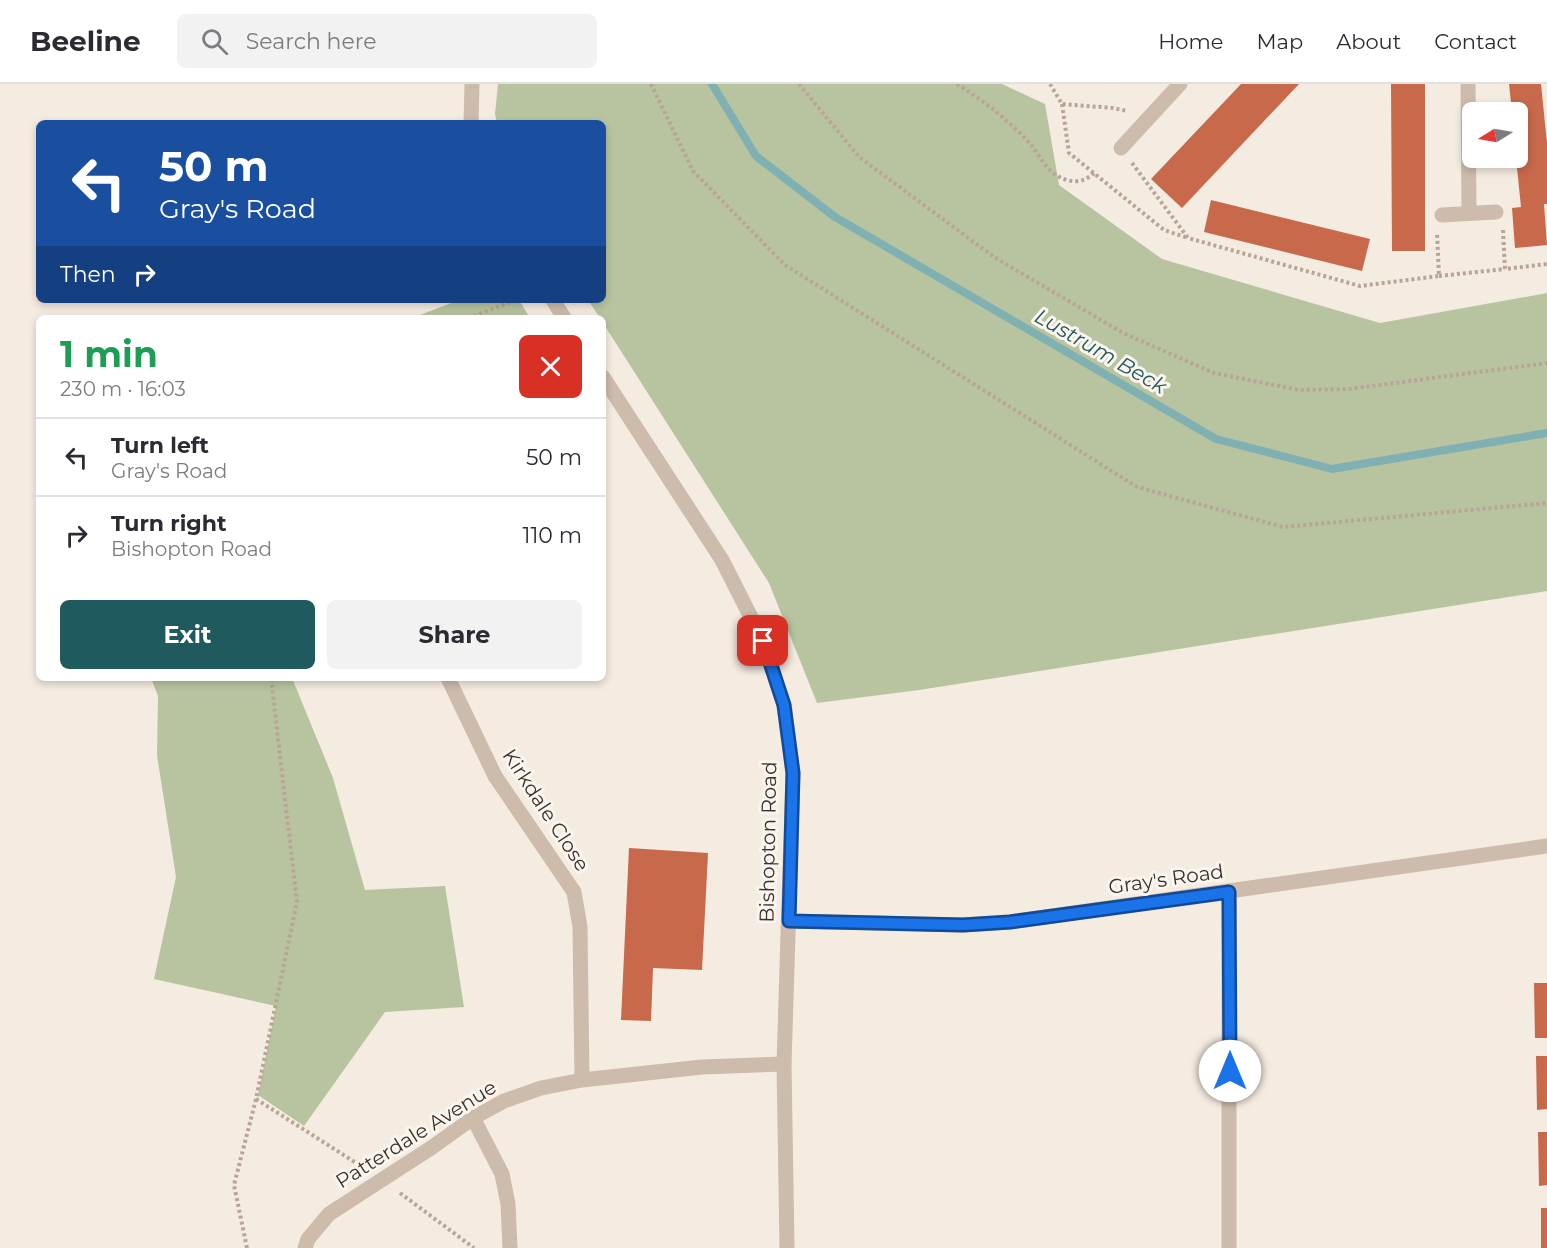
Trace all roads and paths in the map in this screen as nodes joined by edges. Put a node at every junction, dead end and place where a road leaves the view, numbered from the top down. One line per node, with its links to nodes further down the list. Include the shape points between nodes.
1 (472, 84): 10 (street)
2 (651, 84): 24 (path, via 693,171 785,266 1137,487 1283,527)
3 (799, 84): 22 (path, via 859,157 994,257 1123,333 1214,373 1299,390 1349,389)
4 (957, 84): 12 (path, via 1021,135 1051,172 1071,182 1088,179)
5 (1050, 84): 8 (path)
6 (1180, 84): 9 (street)
7 (1468, 84): 14 (street)
8 (1062, 104): 9 (path, via 1113,108); 12 (path, via 1069,153)
9 (1150, 117): 11 (street)
10 (471, 120)
11 (1121, 148): 16 (path)
12 (1094, 173): 16 (path, via 1164,230)
13 (1496, 212): 14 (street); 18 (path, via 1502,212)
14 (1469, 213): 15 (street)
15 (1442, 215): 19 (path, via 1436,215)
16 (1188, 238): 19 (path, via 1360,286)
17 (1547, 264): 18 (path)
18 (1505, 269): 19 (path)
19 (1439, 276)
20 (508, 303): 21 (path)
21 (476, 315)
22 (1547, 363)
23 (606, 382): 29 (street, Bishopton Road, via 722,560 763,641 784,705 793,773)
24 (1547, 503)
25 (271, 681): 33 (path, via 297,902 234,1185)
26 (449, 681): 31 (street, Kirkdale Close, via 495,776 574,892 580,927)
27 (1547, 846): 28 (street, Gray's Road)
28 (1229, 892): 29 (street, Gray's Road, via 1010,922 963,925); 37 (street)
29 (789, 921): 30 (street, Bishopton Road)
30 (784, 1064): 31 (street, Patterdale Avenue); 36 (street, Bishopton Road)
31 (582, 1080): 32 (street, Patterdale Avenue, via 541,1088 504,1101)
32 (473, 1118): 34 (street, Patterdale Avenue, via 329,1214); 35 (street, via 502,1174)
33 (248, 1248)
34 (305, 1248)
35 (510, 1248)
36 (788, 1248)
37 (1229, 1248)

